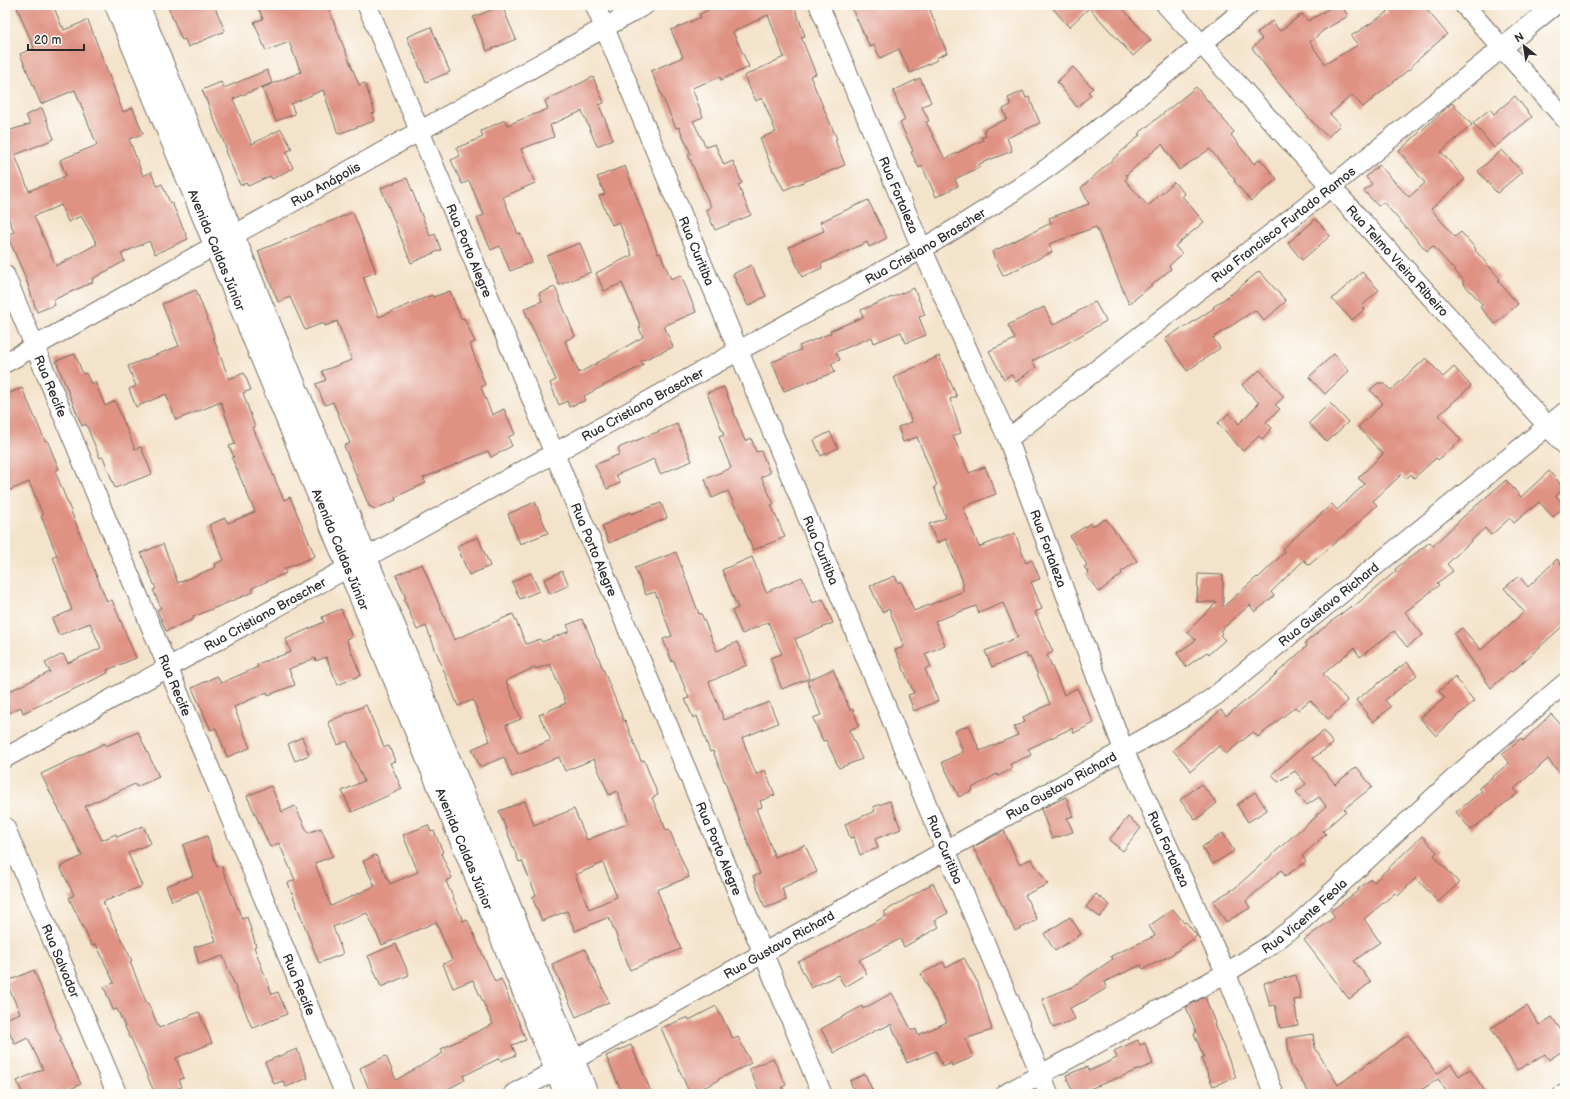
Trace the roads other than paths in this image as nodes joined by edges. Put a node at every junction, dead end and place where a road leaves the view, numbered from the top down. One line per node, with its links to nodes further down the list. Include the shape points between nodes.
1 (116, 5): 17 (main road, Avenida Caldas Júnior)
2 (138, 5): 17 (main road, Avenida Caldas Júnior)
3 (367, 5): 15 (street, Rua Porto Alegre)
4 (595, 5): 11 (street, Rua Curitiba)
5 (645, 5): 11 (street, Rua Anápolis)
6 (818, 5): 18 (street, Rua Fortaleza)
7 (1166, 5): 12 (street, Rua Telmo Vieira Ribeiro)
8 (1249, 5): 12 (street, Rua Cristiano Brascher)
9 (1464, 5): 13 (street)
10 (1556, 5): 13 (street, Rua Francisco Furtado Ramos)
11 (605, 28): 15 (street, Rua Anápolis); 21 (street, Rua Curitiba)
12 (1201, 44): 16 (street, Rua Telmo Vieira Ribeiro); 18 (street, Rua Cristiano Brascher, via 1069,152 1016,190)
13 (1502, 48): 14 (street); 16 (street, Rua Francisco Furtado Ramos)
14 (1565, 119)
15 (419, 131): 17 (street, Rua Anápolis); 27 (street, Rua Porto Alegre)
16 (1331, 187): 24 (street, Rua Telmo Vieira Ribeiro); 25 (street, Rua Francisco Furtado Ramos)
17 (224, 240): 20 (street, Rua Anápolis); 28 (main road, Avenida Caldas Júnior)
18 (922, 249): 21 (street, Rua Cristiano Brascher); 25 (street, Rua Fortaleza)
19 (5, 276): 20 (street, Rua Recife)
20 (34, 346): 22 (street, Rua Anápolis); 29 (street, Rua Recife)
21 (739, 351): 27 (street, Rua Cristiano Brascher); 34 (street, Rua Curitiba)
22 (5, 363)
23 (1565, 412): 24 (street, Rua Gustavo Richard)
24 (1548, 426): 26 (street, Rua Telmo Vieira Ribeiro); 31 (street, Rua Gustavo Richard, via 1215,696 1180,720)
25 (1008, 439): 31 (street, Rua Fortaleza)
26 (1565, 445)
27 (554, 453): 28 (street, Rua Cristiano Brascher); 35 (street, Rua Porto Alegre)
28 (357, 563): 29 (street, Rua Cristiano Brascher); 37 (main road, Avenida Caldas Júnior)
29 (168, 667): 32 (street, Rua Cristiano Brascher); 40 (street, Rua Recife)
30 (1565, 683): 36 (street, Rua Vicente Feola, via 1461,772 1299,923 1269,946)
31 (1124, 751): 34 (street, Rua Gustavo Richard); 36 (street, Rua Fortaleza)
32 (5, 758)
33 (5, 827): 39 (street, Rua Salvador)
34 (946, 851): 35 (street, Rua Gustavo Richard); 38 (street, Rua Curitiba)
35 (763, 953): 37 (street, Rua Gustavo Richard); 44 (street, Rua Porto Alegre)
36 (1226, 973): 38 (street, Rua Vicente Feola); 47 (street, Rua Fortaleza)
37 (564, 1065): 41 (street, Rua Gustavo Richard); 42 (main road, Avenida Caldas Júnior); 43 (main road, Avenida Caldas Júnior)
38 (1040, 1075): 45 (street, Rua Vicente Feola); 46 (street, Rua Curitiba)
39 (117, 1094)
40 (344, 1094)
41 (513, 1094)
42 (566, 1094)
43 (587, 1094)
44 (822, 1094)
45 (1005, 1094)
46 (1049, 1094)
47 (1274, 1094)

